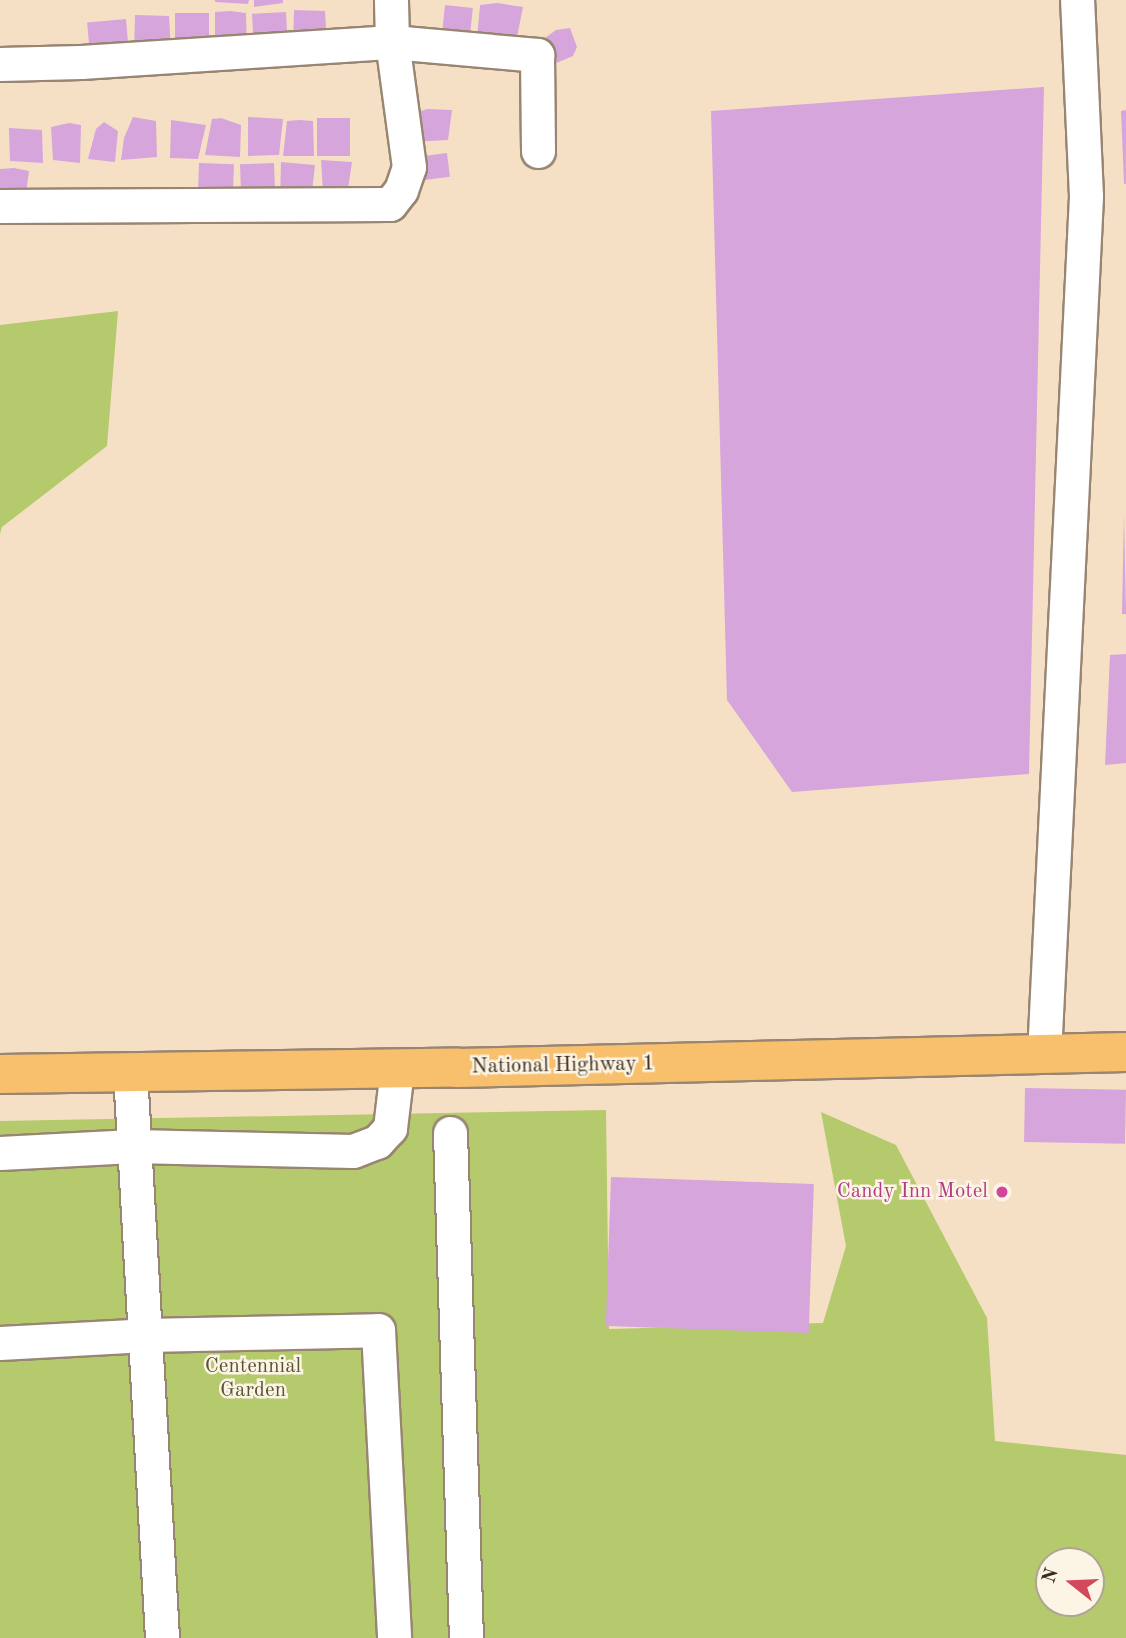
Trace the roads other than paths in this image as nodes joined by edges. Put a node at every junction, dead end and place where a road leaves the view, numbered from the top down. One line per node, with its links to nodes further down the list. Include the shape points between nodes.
1 (391, 0): 3 (street)
2 (1077, 0): 8 (street, via 1086,196)
3 (392, 42): 4 (street); 5 (street, via 537,55); 6 (street, via 409,167 390,204)
4 (0, 64)
5 (538, 151)
6 (0, 206)
7 (1126, 1052): 8 (highway, National Highway 1)
8 (1044, 1055): 9 (highway, National Highway 1)
9 (397, 1069): 10 (highway, National Highway 1); 13 (street, via 390,1128 377,1142 353,1151)
10 (130, 1072): 11 (highway, National Highway 1); 13 (street)
11 (0, 1074)
12 (450, 1133): 19 (street)
13 (133, 1146): 14 (street); 15 (street)
14 (0, 1153)
15 (146, 1335): 16 (street); 17 (street); 18 (street, via 378,1331)
16 (0, 1343)
17 (162, 1638)
18 (394, 1638)
19 (466, 1638)

